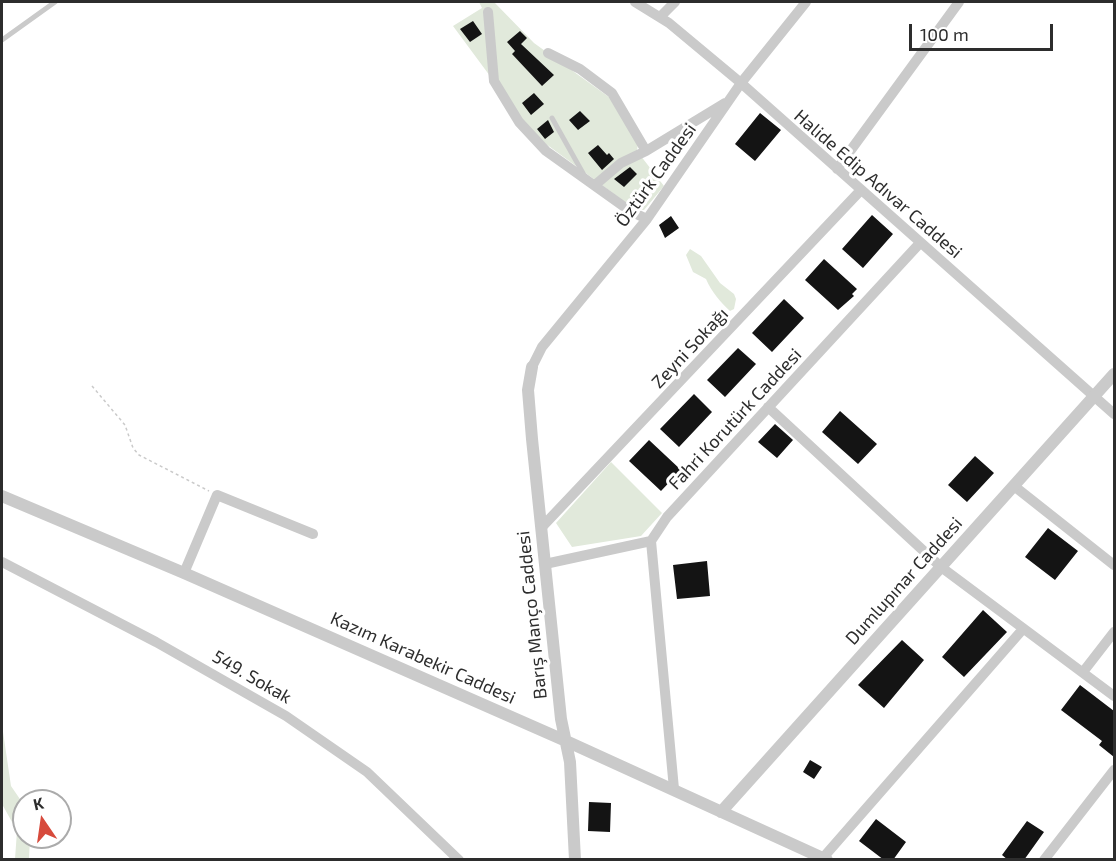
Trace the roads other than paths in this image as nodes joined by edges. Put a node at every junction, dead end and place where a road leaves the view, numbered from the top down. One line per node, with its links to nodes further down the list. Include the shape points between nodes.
1 (55, 2): 8 (lane)
2 (635, 2): 7 (street, Halide Edip Adıvar Caddesi)
3 (675, 2): 7 (street)
4 (806, 2): 10 (street, Öztürk Caddesi)
5 (959, 2): 14 (street)
6 (488, 12): 15 (street, via 494,81 530,136)
7 (660, 17): 10 (street, Halide Edip Adıvar Caddesi)
8 (2, 40)
9 (548, 53): 13 (street, via 580,69 612,93)
10 (741, 83): 11 (street, Öztürk Caddesi); 14 (street, Halide Edip Adıvar Caddesi)
11 (728, 101): 13 (street); 17 (street, Öztürk Caddesi)
12 (552, 118): 15 (lane)
13 (646, 151): 15 (street)
14 (837, 169): 16 (street, Halide Edip Adıvar Caddesi)
15 (590, 182): 17 (street)
16 (861, 190): 18 (street, Halide Edip Adıvar Caddesi); 26 (street, Zeyni Sokağı)
17 (647, 219): 19 (street, Öztürk Caddesi, via 542,346)
18 (920, 243): 21 (street, Halide Edip Adıvar Caddesi); 22 (street, Fahri Korutürk Caddesi)
19 (532, 367): 26 (street, Barış Manço Caddesi, via 528,390)
20 (1114, 374): 21 (street, Dumlupınar Caddesi)
21 (1093, 398): 23 (street, Halide Edip Adıvar Caddesi); 24 (street, Dumlupınar Caddesi)
22 (768, 407): 28 (street, Fahri Korutürk Caddesi, via 667,517); 32 (street)
23 (1114, 414)
24 (1014, 486): 31 (street); 32 (street, Dumlupınar Caddesi)
25 (2, 496): 33 (street, Kazım Karabekir Caddesi)
26 (541, 528): 30 (street, Barış Manço Caddesi)
27 (313, 534): 33 (street, via 217,495)
28 (651, 542): 30 (street); 40 (street)
29 (2, 562): 43 (street, 549. Sokak, via 156,642 286,716 367,772)
30 (545, 564): 38 (street, Barış Manço Caddesi)
31 (1114, 566)
32 (941, 567): 34 (street); 41 (street, Dumlupınar Caddesi)
33 (184, 573): 38 (street, Kazım Karabekir Caddesi)
34 (1023, 629): 36 (street); 42 (street)
35 (1114, 632): 36 (street)
36 (1083, 672): 37 (street)
37 (1114, 696)
38 (566, 741): 40 (street, Kazım Karabekir Caddesi); 44 (street, Barış Manço Caddesi)
39 (1114, 770): 45 (street)
40 (674, 789): 41 (street, Kazım Karabekir Caddesi)
41 (721, 812): 42 (street, Kazım Karabekir Caddesi)
42 (824, 859)
43 (459, 860)
44 (574, 860)
45 (1044, 860)

